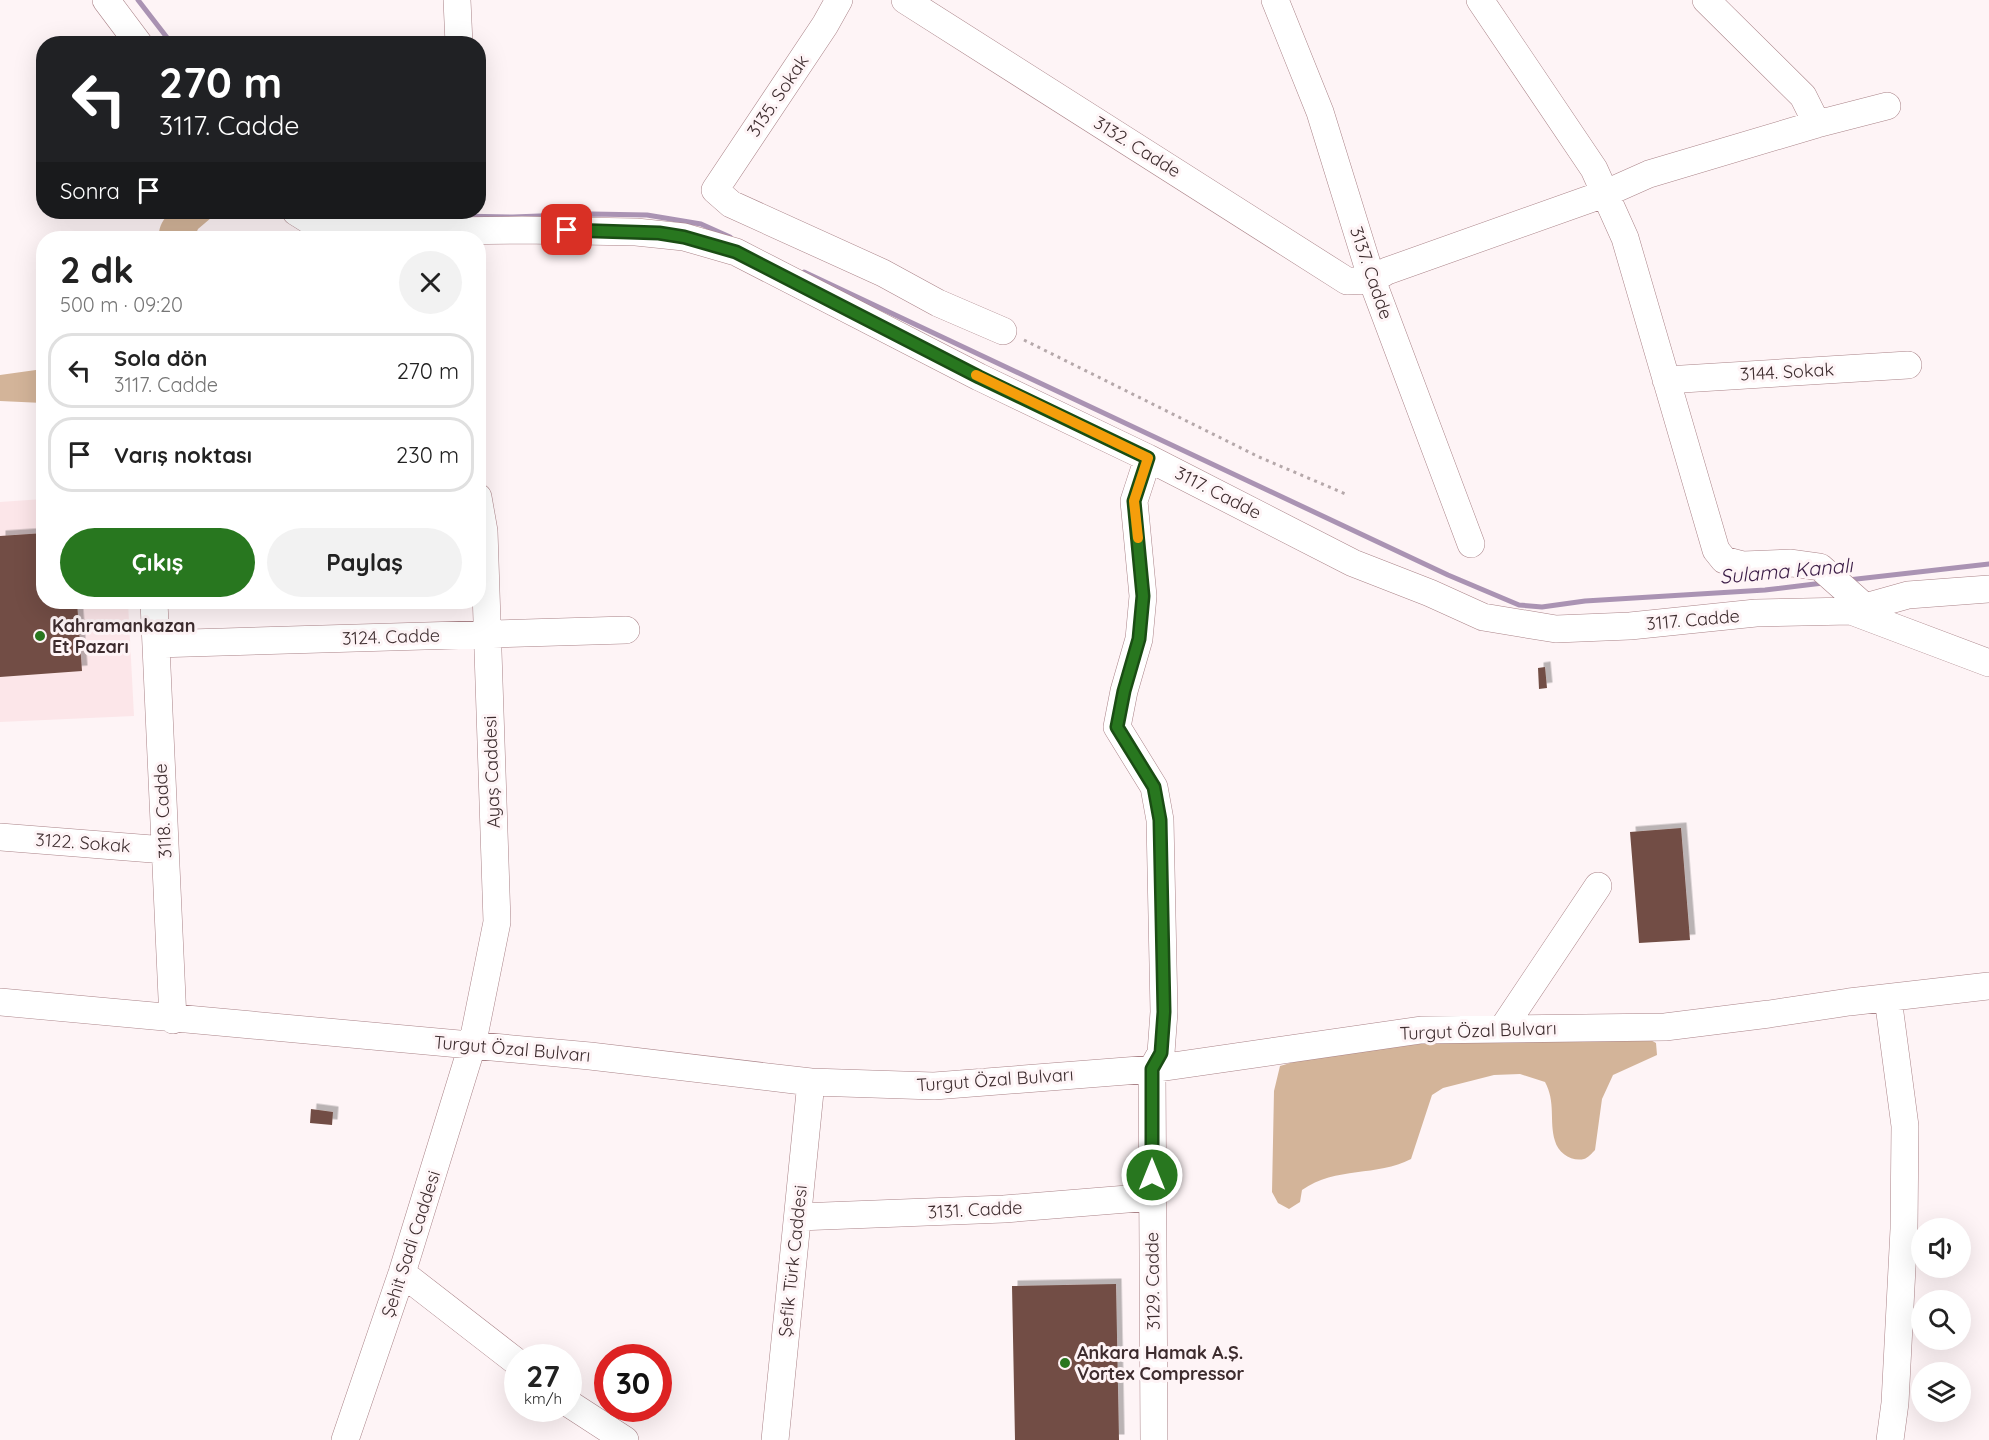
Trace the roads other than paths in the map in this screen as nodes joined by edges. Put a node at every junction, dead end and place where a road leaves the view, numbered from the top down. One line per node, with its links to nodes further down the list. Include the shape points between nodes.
1 (106, 0): 8 (street)
2 (457, 0): 9 (street)
3 (839, 0): 17 (street, 3135. Sokak, via 715,190 731,204)
4 (905, 0): 16 (street, 3132. Cadde, via 1347,281)
5 (1275, 0): 16 (street, 3137. Cadde, via 1320,112)
6 (1480, 0): 12 (street, via 1594,169)
7 (1706, 0): 11 (street, via 1803,96)
8 (132, 36)
9 (459, 36)
10 (1887, 106): 11 (street)
11 (1817, 124): 12 (street, via 1649,174)
12 (1604, 194): 16 (street, via 1387,271); 19 (street, via 1625,238)
13 (307, 219): 14 (street, 3117. Cadde, via 320,227)
14 (340, 231)
15 (486, 233): 20 (street, 3117. Cadde, via 589,230 659,233 736,252 979,377)
16 (1372, 280): 21 (street, 3137. Cadde)
17 (1003, 331)
18 (1908, 365): 19 (street, 3144. Sokak)
19 (1666, 380): 25 (street, via 1716,550 1724,560 1743,565 1791,563 1820,567)
20 (1148, 458): 25 (street, 3117. Cadde, via 1353,563 1483,617 1556,629); 39 (street, 3129. Cadde, via 1134,501 1143,596 1139,639 1117,727 1154,787 1160,820 1164,1012 1161,1053)
21 (1471, 544)
22 (1989, 589): 25 (street, via 1908,595)
23 (486, 600): 27 (street, Ayaş Caddesi)
24 (154, 609): 28 (street, 3118. Cadde)
25 (1858, 609): 29 (street)
26 (626, 630): 27 (street, 3124. Cadde)
27 (487, 634): 28 (street, 3124. Cadde); 38 (street, Ayaş Caddesi, via 496,921)
28 (156, 644): 31 (street, 3118. Cadde)
29 (1989, 663)
30 (0, 837): 31 (street, 3122. Sokak)
31 (165, 850): 36 (street, 3118. Cadde)
32 (1598, 886): 37 (street)
33 (1989, 986): 34 (street, Turgut Özal Bulvarı)
34 (1888, 998): 37 (street, Turgut Özal Bulvarı, via 1665,1027); 50 (street, via 1905,1126 1904,1229)
35 (0, 1002): 36 (street, Turgut Özal Bulvarı)
36 (173, 1020): 38 (street, Turgut Özal Bulvarı)
37 (1503, 1028): 39 (street, Turgut Özal Bulvarı, via 1421,1030)
38 (472, 1046): 40 (street, Turgut Özal Bulvarı); 43 (street, Şehit Sadi Caddesi)
39 (1152, 1069): 40 (street, Turgut Özal Bulvarı, via 934,1086); 41 (street, 3129. Cadde)
40 (811, 1082): 42 (street, Şefik Türk Caddesi)
41 (1152, 1197): 42 (street, 3131. Cadde, via 1004,1209); 49 (street, 3129. Cadde)
42 (798, 1217): 48 (street, Şefik Türk Caddesi)
43 (402, 1273): 44 (street); 46 (street, Şehit Sadi Caddesi)
44 (504, 1352)
45 (582, 1412): 47 (street)
46 (345, 1440)
47 (625, 1440)
48 (775, 1440)
49 (1154, 1440)
50 (1890, 1440)

